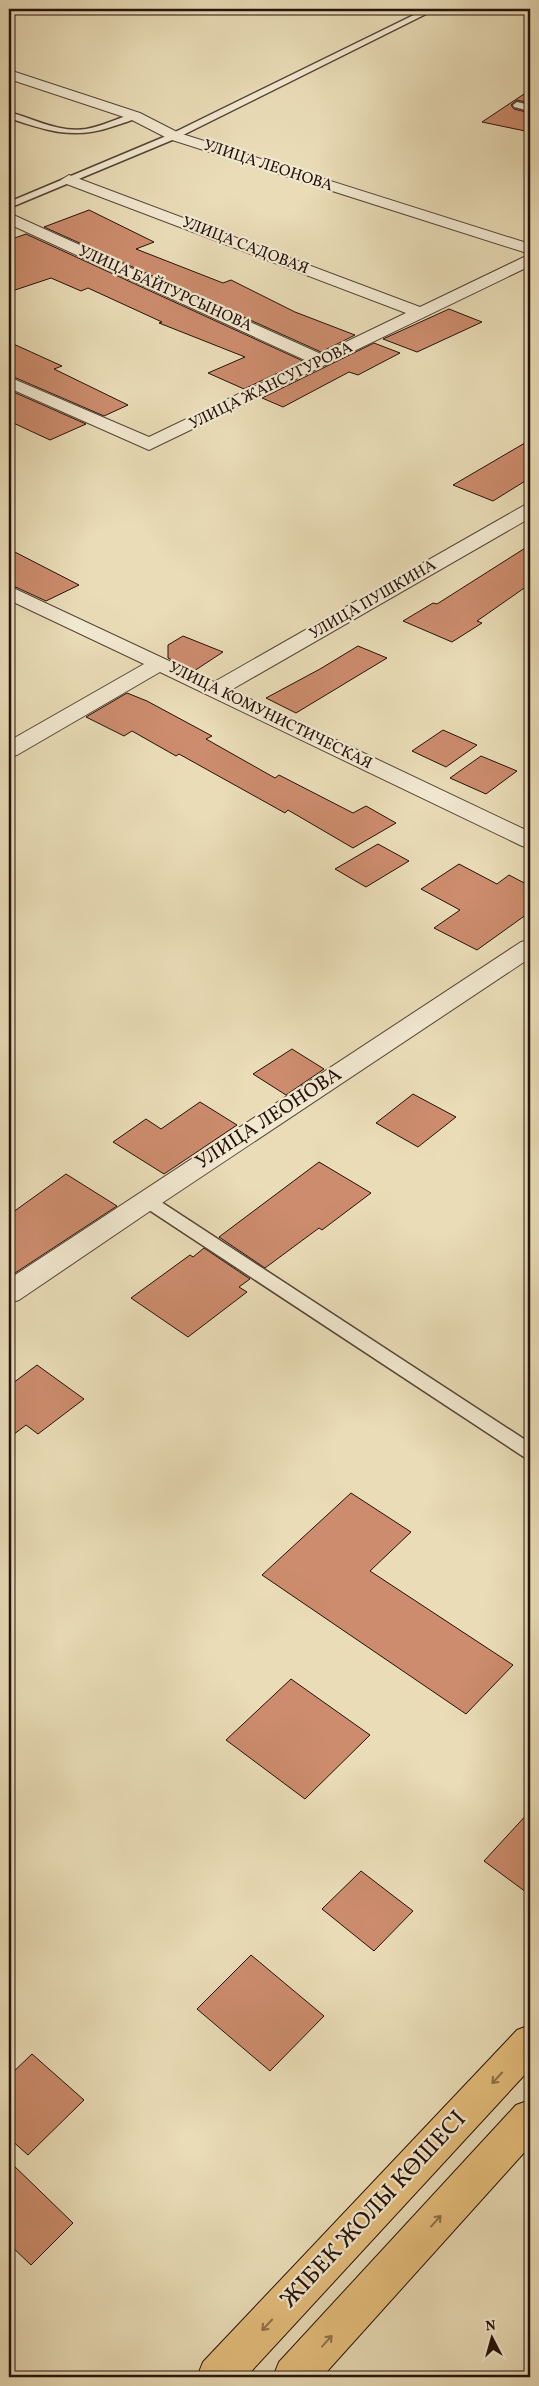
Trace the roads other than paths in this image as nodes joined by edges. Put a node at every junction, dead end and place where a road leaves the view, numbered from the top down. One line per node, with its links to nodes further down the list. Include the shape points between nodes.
1 (432, 9): 7 (lane)
2 (9, 74): 6 (street, УЛИЦА ЛЕОНОВА)
3 (517, 105): 4 (lane)
4 (530, 108)
5 (9, 115): 6 (lane, via 45,127 78,132)
6 (135, 116): 7 (street, УЛИЦА ЛЕОНОВА)
7 (174, 136): 8 (lane); 11 (street, УЛИЦА ЛЕОНОВА)
8 (69, 180): 9 (lane); 13 (street, УЛИЦА САДОВАЯ)
9 (9, 205)
10 (9, 218): 14 (street, УЛИЦА БАЙТУРСЫНОВА)
11 (530, 249)
12 (530, 260): 13 (street, УЛИЦА ЖАНСУГУРОВА)
13 (421, 313): 14 (street, УЛИЦА ЖАНСУГУРОВА)
14 (322, 361): 15 (street, УЛИЦА ЖАНСУГУРОВА, via 149,444)
15 (9, 382)
16 (530, 510): 19 (street, УЛИЦА ПУШКИНА)
17 (9, 592): 18 (street, УЛИЦА КОМУНИСТИЧЕСКАЯ)
18 (160, 664): 19 (street, УЛИЦА КОМУНИСТИЧЕСКАЯ); 20 (street)
19 (215, 690): 21 (street, УЛИЦА КОМУНИСТИЧЕСКАЯ)
20 (9, 750)
21 (530, 841)
22 (530, 947): 23 (street, УЛИЦА ЛЕОНОВА)
23 (146, 1200): 24 (street, УЛИЦА ЛЕОНОВА); 25 (lane)
24 (9, 1293)
25 (530, 1452)
26 (530, 2042): 28 (main road, ЖІБЕК ЖОЛЫ КӨШЕСІ, one-way to 28)
27 (530, 2118): 29 (main road, one-way to 27)
28 (218, 2377)
29 (294, 2377)

